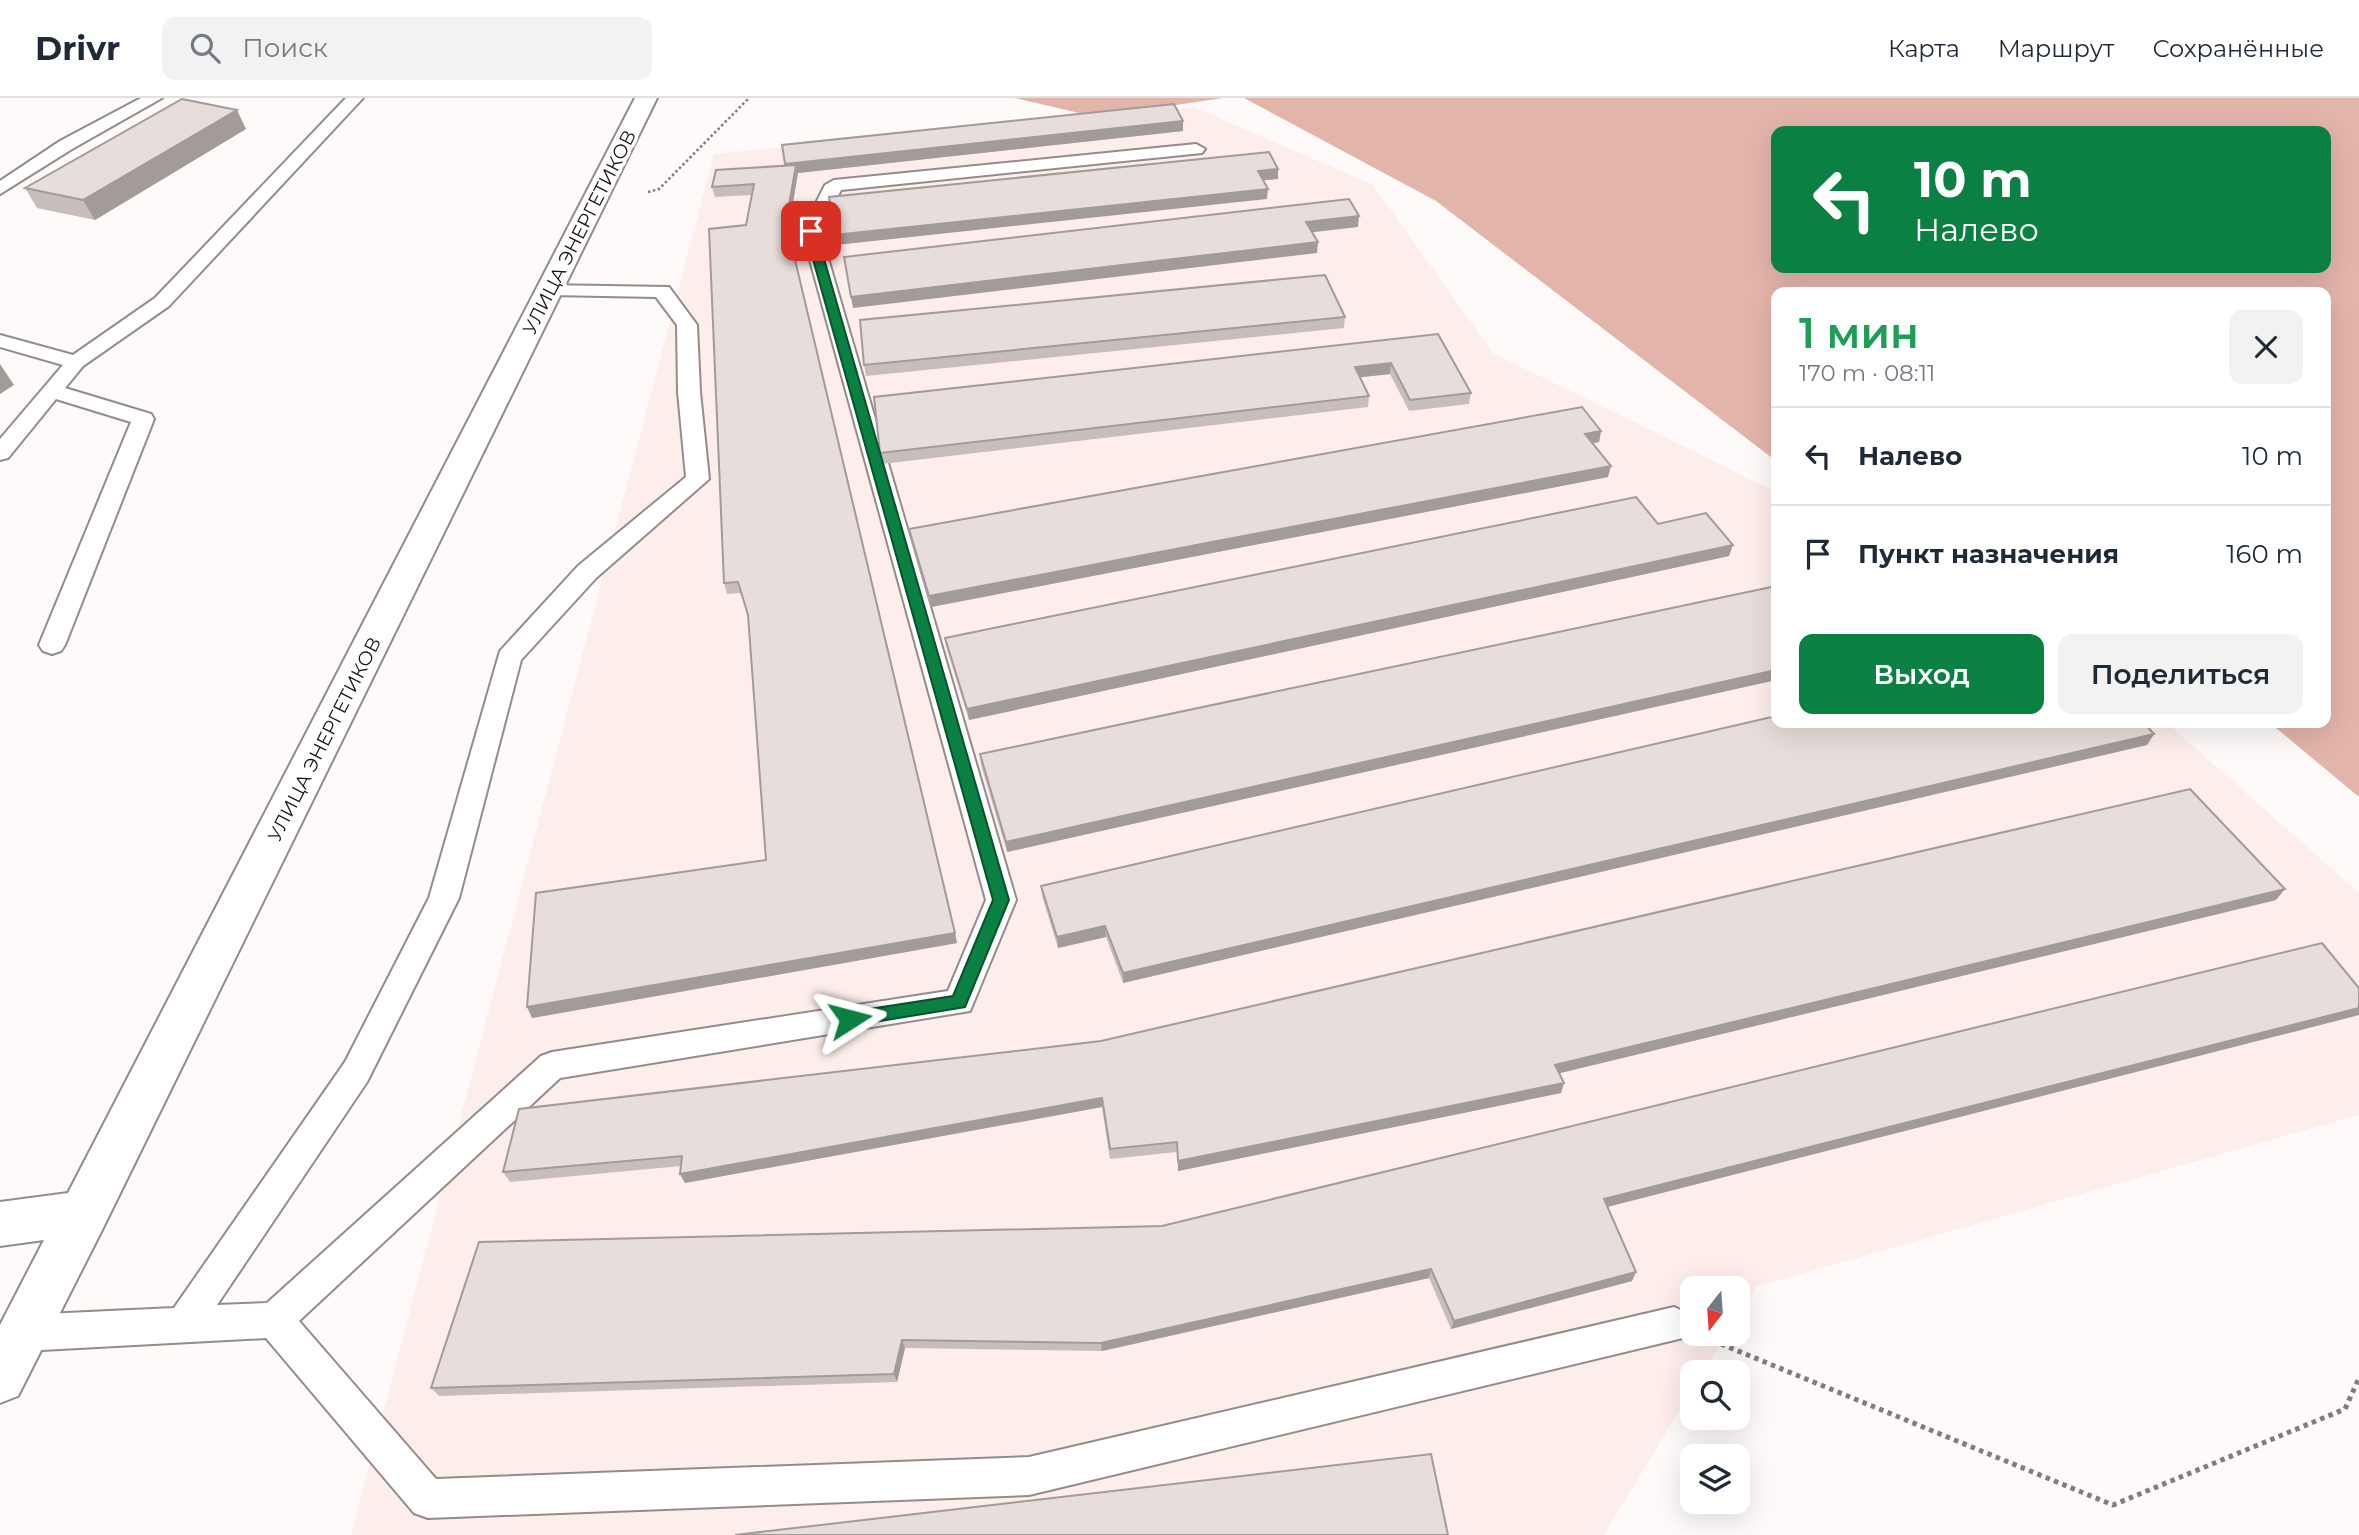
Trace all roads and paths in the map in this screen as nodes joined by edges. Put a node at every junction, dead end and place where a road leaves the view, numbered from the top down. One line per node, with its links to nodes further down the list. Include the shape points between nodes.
1 (154, 98): 6 (lane, via 66,145)
2 (355, 98): 10 (lane, via 162,302)
3 (646, 98): 7 (main road, УЛИЦА ЭНЕРГЕТИКОВ)
4 (749, 98): 7 (path, via 659,189)
5 (1196, 149): 16 (lane, via 834,185 811,231 1001,900 959,1002 551,1066)
6 (0, 189)
7 (593, 205): 8 (main road, УЛИЦА ЭНЕРГЕТИКОВ)
8 (550, 289): 14 (main road, УЛИЦА ЭНЕРГЕТИКОВ); 17 (lane, via 662,291 687,325 698,479 587,572 509,657 444,898 356,1072)
9 (0, 341): 10 (lane)
10 (76, 362): 11 (lane)
11 (52, 391): 12 (lane); 13 (lane, via 143,419)
12 (0, 453)
13 (52, 645)
14 (86, 1213): 15 (main road); 19 (main road, УЛИЦА ЭНЕРГЕТИКОВ)
15 (0, 1224)
16 (274, 1320): 17 (lane); 18 (lane, via 428,1499 1028,1476)
17 (184, 1324): 19 (lane)
18 (1674, 1325)
19 (23, 1333): 21 (main road, УЛИЦА ЭНЕРГЕТИКОВ)
20 (1724, 1346): 22 (path, via 2113,1506 2345,1409)
21 (0, 1378)
22 (2359, 1378)

